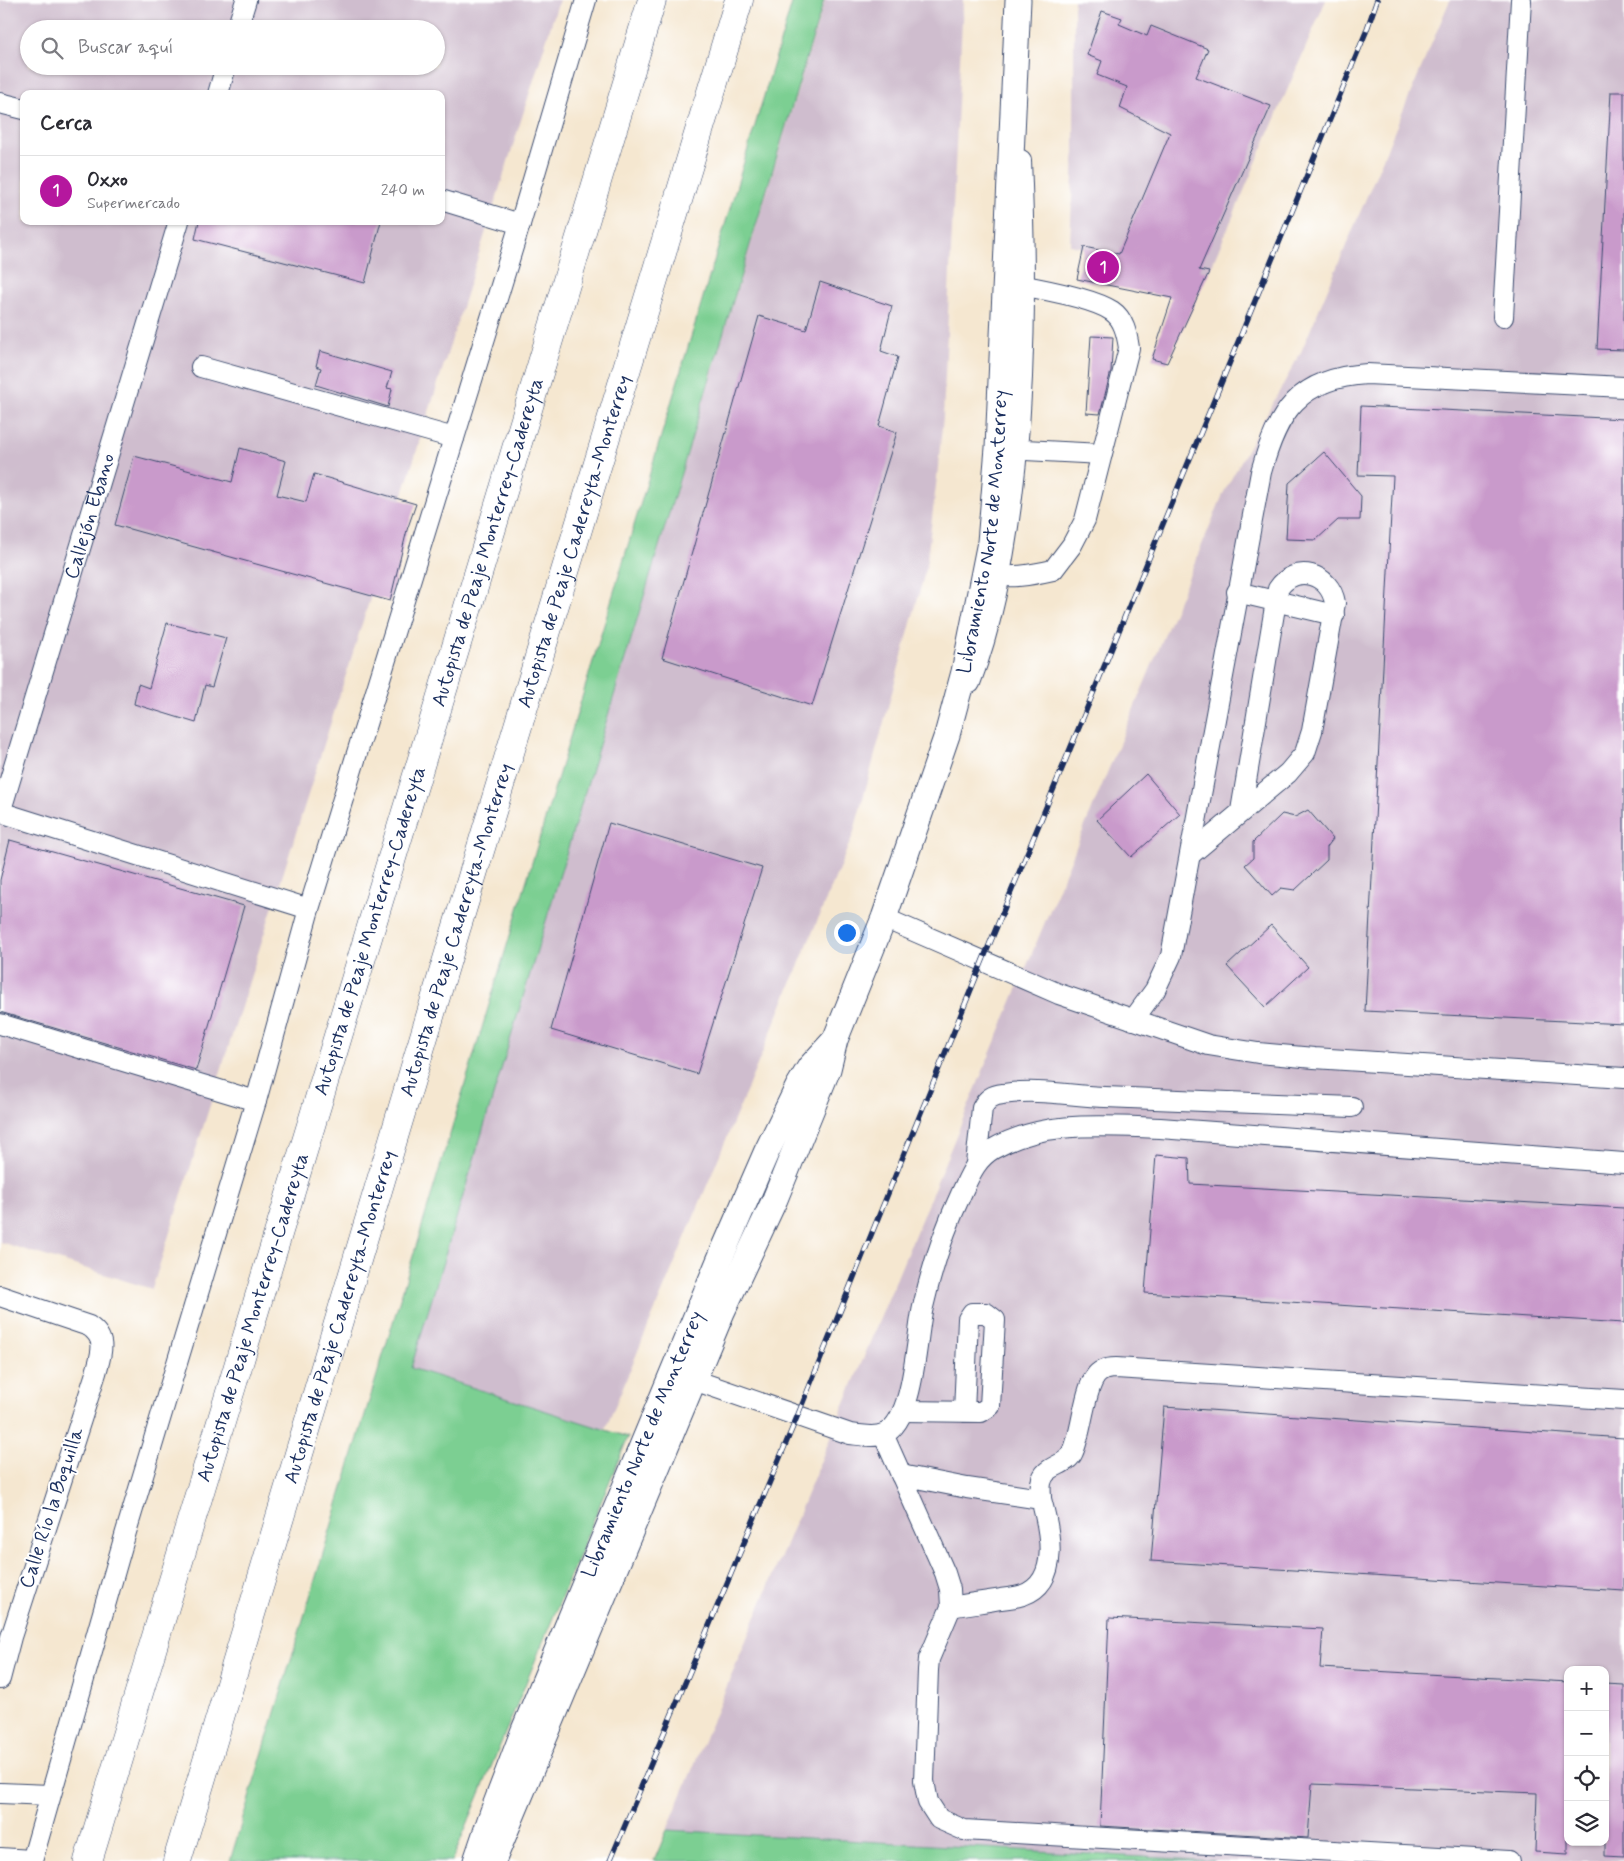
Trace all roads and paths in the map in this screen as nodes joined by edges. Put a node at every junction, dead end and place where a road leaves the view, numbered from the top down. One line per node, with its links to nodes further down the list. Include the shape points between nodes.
1 (246, 0): 7 (street)
2 (586, 0): 13 (street)
3 (652, 0): 56 (highway, Autopista de Peaje Monterrey-Cadereyta)
4 (738, 0): 57 (highway, Autopista de Peaje Cadereyta-Monterrey, via 454,933)
5 (1018, 0): 15 (main road, Libramiento Norte de Monterrey)
6 (1521, 0): 16 (street)
7 (240, 20)
8 (223, 75): 9 (street)
9 (219, 90)
10 (0, 103): 11 (street)
11 (20, 108)
12 (445, 201): 13 (street)
13 (520, 224): 19 (street)
14 (178, 225): 27 (street, Callejón Ebano)
15 (1015, 284): 20 (main road, Libramiento Norte de Monterrey); 21 (street, via 1093,302 1113,311 1125,328 1129,348)
16 (1503, 317)
17 (201, 367): 19 (street)
18 (1624, 387): 23 (street, via 1390,374 1345,375 1324,381 1292,404 1268,446)
19 (454, 438): 29 (street)
20 (1008, 449): 21 (street); 22 (main road, Libramiento Norte de Monterrey, via 990,542)
21 (1102, 454): 22 (street, via 1086,520 1053,570 1026,576)
22 (991, 575): 30 (main road, Libramiento Norte de Monterrey, via 947,735)
23 (1237, 592): 24 (street); 28 (street)
24 (1275, 600): 25 (street); 25 (street, via 1284,581 1292,576 1310,575 1320,578 1334,594); 26 (street)
25 (1334, 615): 26 (street, via 1305,753 1288,773)
26 (1241, 811): 28 (street)
27 (0, 812): 29 (street)
28 (1191, 854): 31 (street, via 1171,956 1155,990)
29 (309, 909): 35 (street)
30 (884, 918): 31 (street, via 1059,994); 33 (main road, Libramiento Norte de Monterrey)
31 (1133, 1020): 34 (street, via 1208,1045 1258,1053)
32 (0, 1024): 35 (street)
33 (835, 1040): 39 (main road, Libramiento Norte de Monterrey, via 810,1067 798,1087); 41 (main road, Libramiento Norte de Monterrey, via 828,1069 775,1199)
34 (1624, 1078)
35 (256, 1101): 53 (street)
36 (1352, 1107): 38 (street, via 1002,1094 993,1096 982,1108)
37 (1624, 1163): 38 (street, via 1101,1126 1034,1132 991,1150)
38 (976, 1164): 43 (street, via 936,1257)
39 (744, 1205): 41 (main road, via 699,1350); 48 (main road, Libramiento Norte de Monterrey)
40 (0, 1296): 50 (street, Calle Río la Boquilla, via 89,1326 100,1336 96,1373)
41 (694, 1380): 45 (street, via 850,1434); 48 (main road, via 669,1414 622,1516 606,1546); 59 (main road, Libramiento Norte de Monterrey)
42 (1624, 1400): 47 (street, via 1105,1368 1095,1376 1074,1450 1068,1460 1046,1471 1041,1483)
43 (903, 1411): 44 (street); 45 (street)
44 (964, 1412)
45 (884, 1434): 46 (street)
46 (901, 1475): 47 (street); 49 (street, via 948,1581)
47 (1041, 1498): 49 (street, via 1050,1548 1046,1572 1039,1586 1023,1595)
48 (592, 1563): 58 (main road, Libramiento Norte de Monterrey, via 524,1730)
49 (951, 1607): 60 (street, via 928,1664 924,1782 928,1802 939,1820 964,1830)
50 (5, 1636): 51 (street, Calle Río la Boquilla)
51 (0, 1679)
52 (0, 1793): 53 (street)
53 (50, 1795): 55 (street)
54 (0, 1858): 55 (street)
55 (32, 1861)
56 (88, 1861)
57 (177, 1861)
58 (476, 1861)
59 (493, 1861)
60 (1509, 1861)

